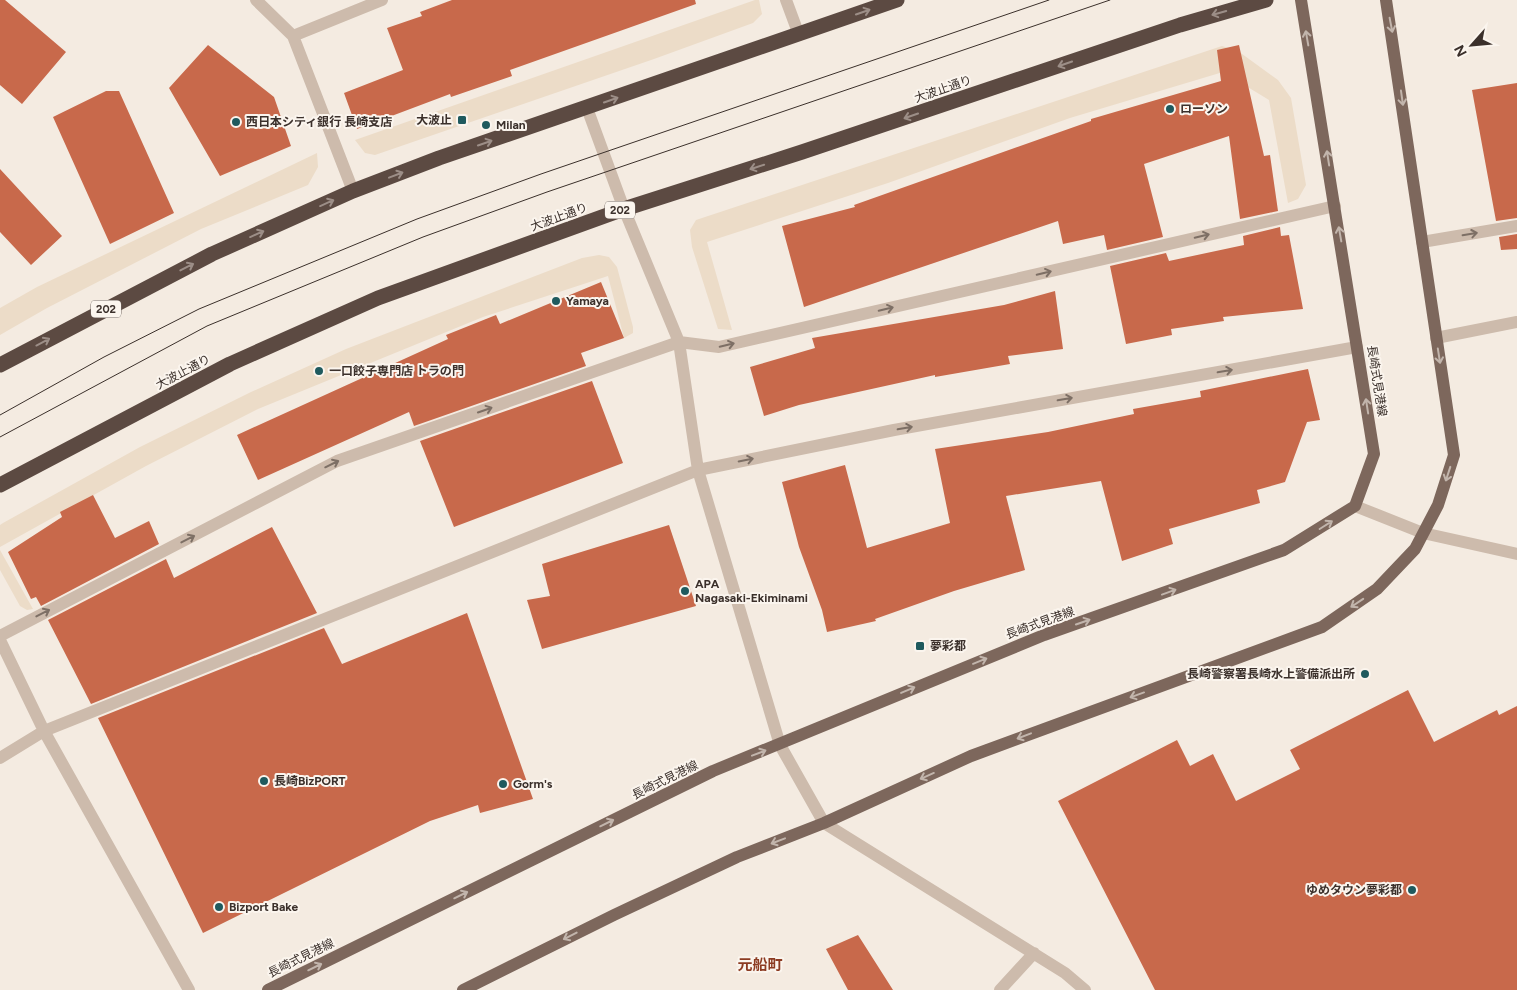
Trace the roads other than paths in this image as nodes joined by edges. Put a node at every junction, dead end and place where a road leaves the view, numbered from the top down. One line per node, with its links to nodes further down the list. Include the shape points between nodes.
1 (256, 0): 9 (street)
2 (382, 0): 9 (street)
3 (786, 0): 8 (street)
4 (897, 0): 8 (highway, 202, one-way to 4)
5 (1266, 0): 13 (highway, 大波止通り / 202, one-way to 13, via 1180,25)
6 (1301, 0): 12 (main road, 長崎式見港線, one-way to 6)
7 (1386, 0): 15 (main road, one-way to 15)
8 (799, 35): 10 (highway, 202, one-way to 8)
9 (293, 36): 11 (street)
10 (588, 108): 11 (highway, 202, one-way to 10); 13 (street)
11 (353, 191): 20 (highway, 202, one-way to 11, via 212,254)
12 (1335, 206): 18 (street, one-way to 12, via 719,347); 19 (main road, 長崎式見港線, one-way to 12)
13 (624, 209): 18 (street); 22 (highway, 大波止通り / 202, via 352,310 230,364)
14 (1517, 226): 15 (street, one-way to 14)
15 (1422, 242): 17 (main road)
16 (1517, 322): 17 (street)
17 (1436, 338): 24 (main road, one-way to 24, via 1454,455 1438,505)
18 (679, 342): 21 (street); 26 (street, one-way to 18, via 337,461)
19 (1358, 347): 21 (street, one-way to 19, via 894,430); 23 (main road, 長崎式見港線, one-way to 19, via 1374,454)
20 (0, 366)
21 (698, 470): 27 (street); 28 (street)
22 (0, 485)
23 (1355, 506): 24 (street); 28 (main road, 長崎式見港線, one-way to 23, via 1044,635 1284,550)
24 (1423, 533): 25 (street); 30 (main road, one-way to 30, via 1415,549 1377,589 1322,627 972,756)
25 (1517, 554)
26 (0, 638): 27 (street)
27 (44, 731): 29 (street); 32 (street)
28 (780, 745): 30 (street); 33 (main road, 長崎式見港線, one-way to 28, via 713,771)
29 (0, 758)
30 (824, 823): 31 (street); 34 (main road, one-way to 34, via 737,857)
31 (1034, 953): 35 (street); 36 (street)
32 (189, 990)
33 (268, 990)
34 (463, 990)
35 (1000, 990)
36 (1085, 990)

